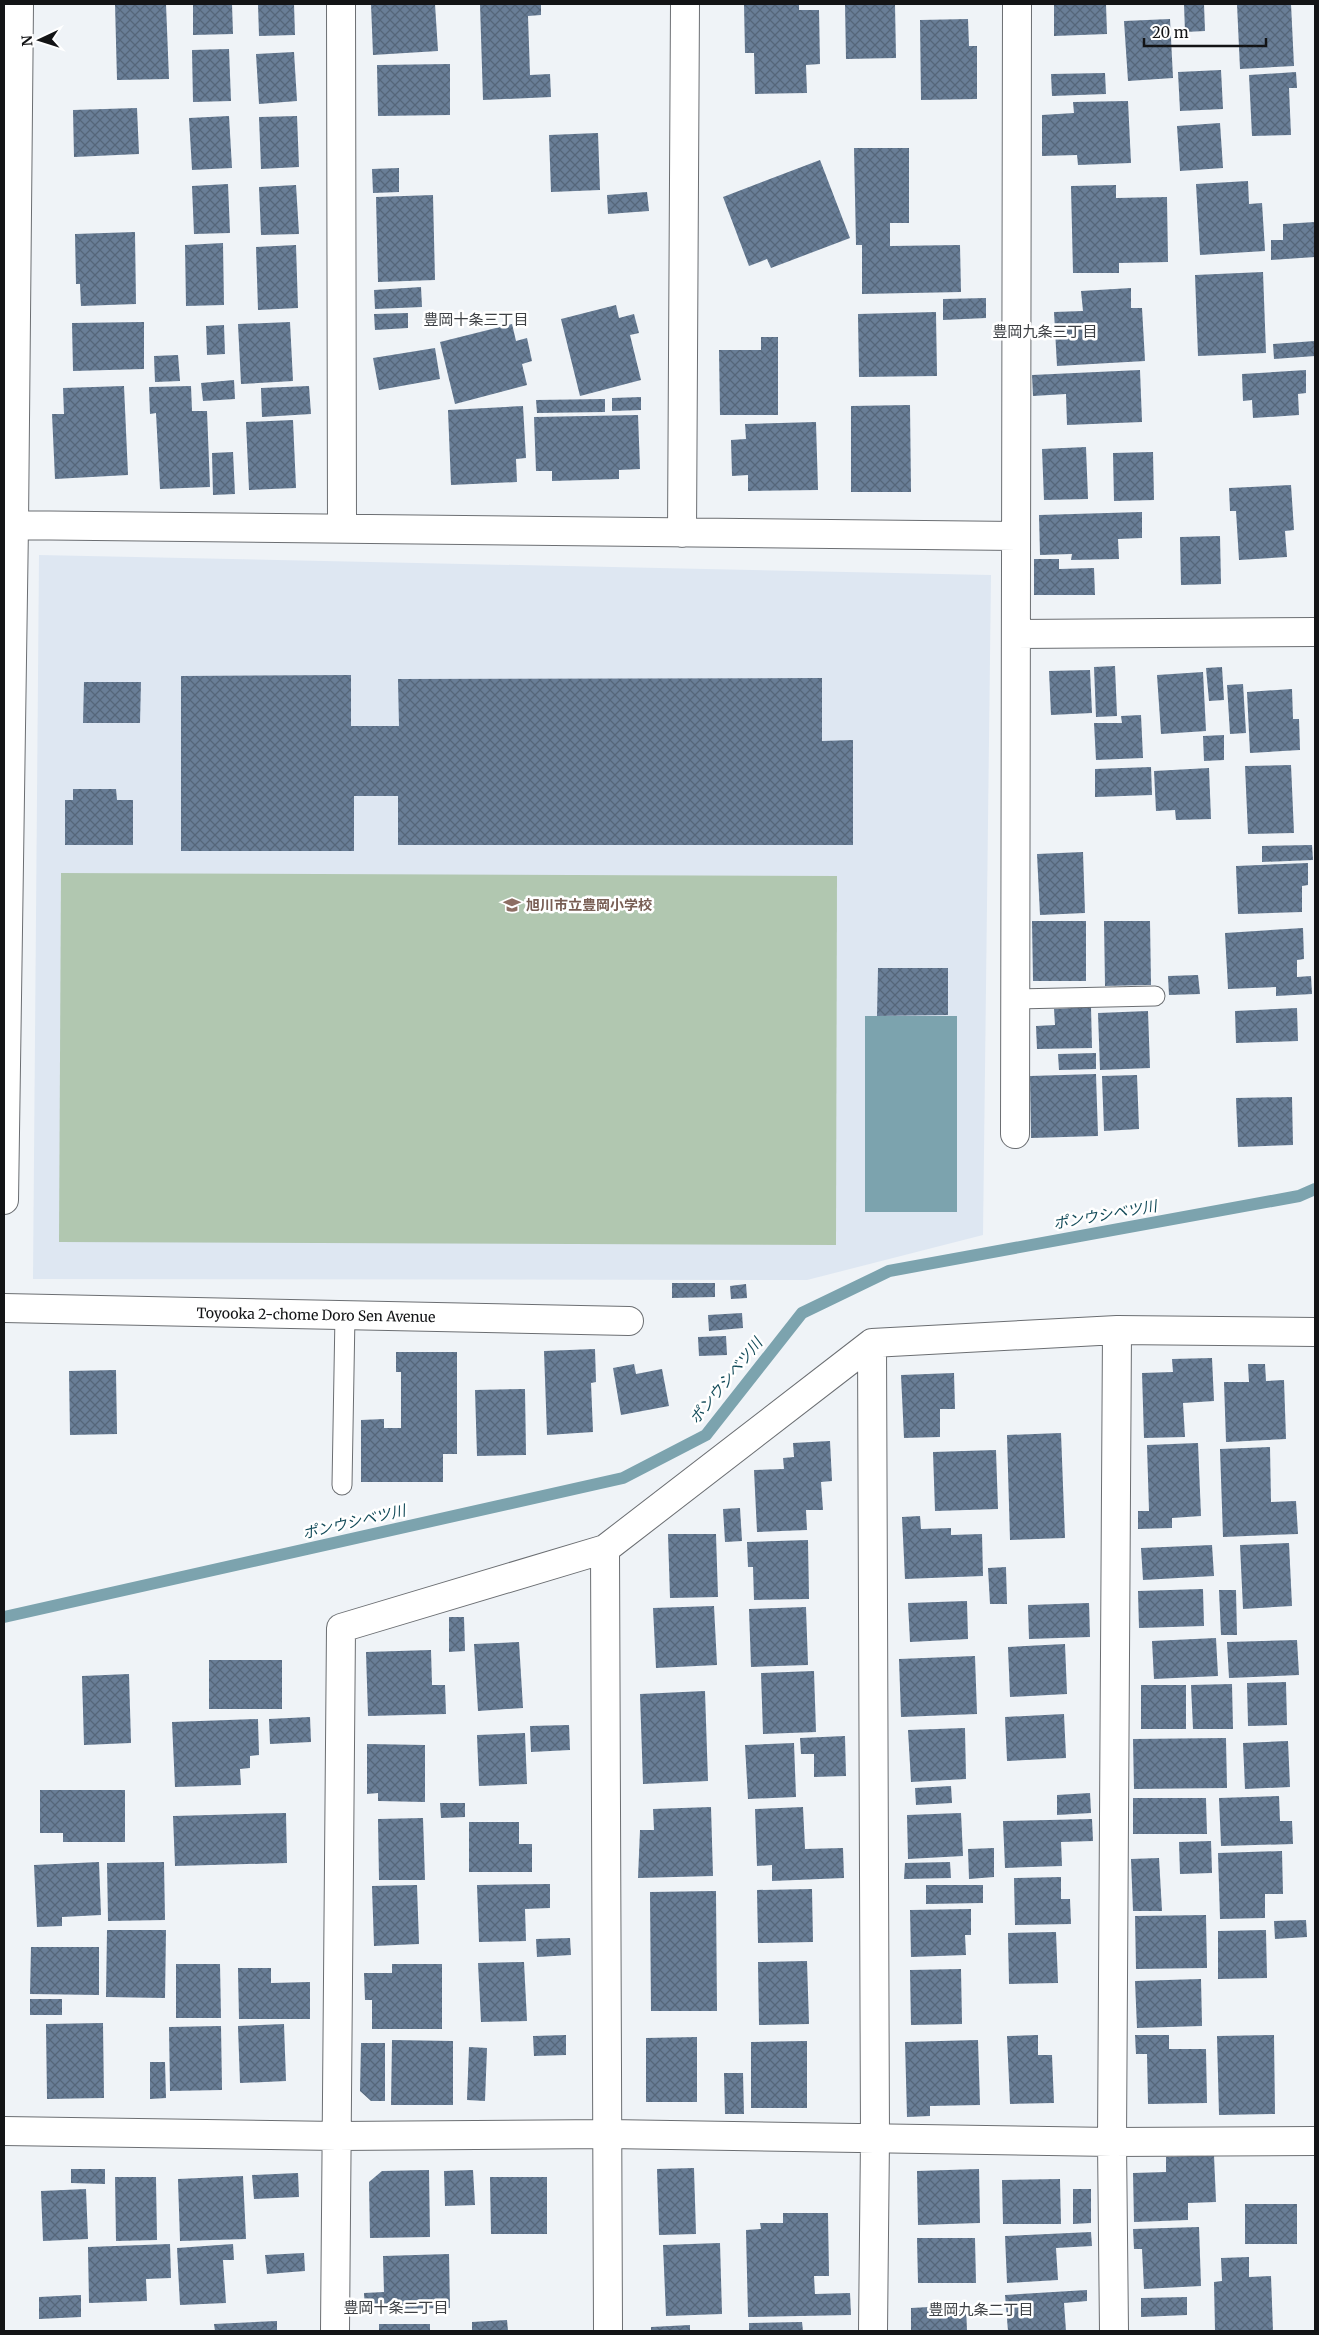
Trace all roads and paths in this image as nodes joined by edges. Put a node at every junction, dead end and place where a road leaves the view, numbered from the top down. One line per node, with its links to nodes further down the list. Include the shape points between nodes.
1 (19, 4): 5 (street)
2 (341, 4): 6 (street)
3 (685, 4): 7 (street)
4 (1017, 4): 8 (street)
5 (9, 525): 6 (street); 14 (street)
6 (342, 527): 7 (street)
7 (682, 533): 8 (street)
8 (1016, 536): 10 (street)
9 (1315, 632): 10 (street)
10 (1016, 634): 12 (street)
11 (1155, 996): 12 (lane)
12 (1015, 999): 13 (street)
13 (1015, 1134)
14 (4, 1200)
15 (4, 1308): 16 (street, Toyooka 2-chome Doro Sen Avenue)
16 (345, 1316): 17 (street, Toyooka 2-chome Doro Sen Avenue); 21 (lane)
17 (629, 1321)
18 (1117, 1330): 19 (street); 20 (street); 28 (street)
19 (1315, 1332)
20 (872, 1343): 22 (street); 26 (street)
21 (342, 1485)
22 (605, 1549): 24 (street); 25 (street, via 341,1628)
23 (4, 2131): 25 (street)
24 (609, 2134): 25 (street); 26 (street); 30 (street)
25 (337, 2136): 29 (street)
26 (875, 2138): 28 (street); 31 (street)
27 (1315, 2141): 28 (street)
28 (1112, 2142): 32 (street)
29 (335, 2331)
30 (608, 2331)
31 (873, 2331)
32 (1114, 2331)

